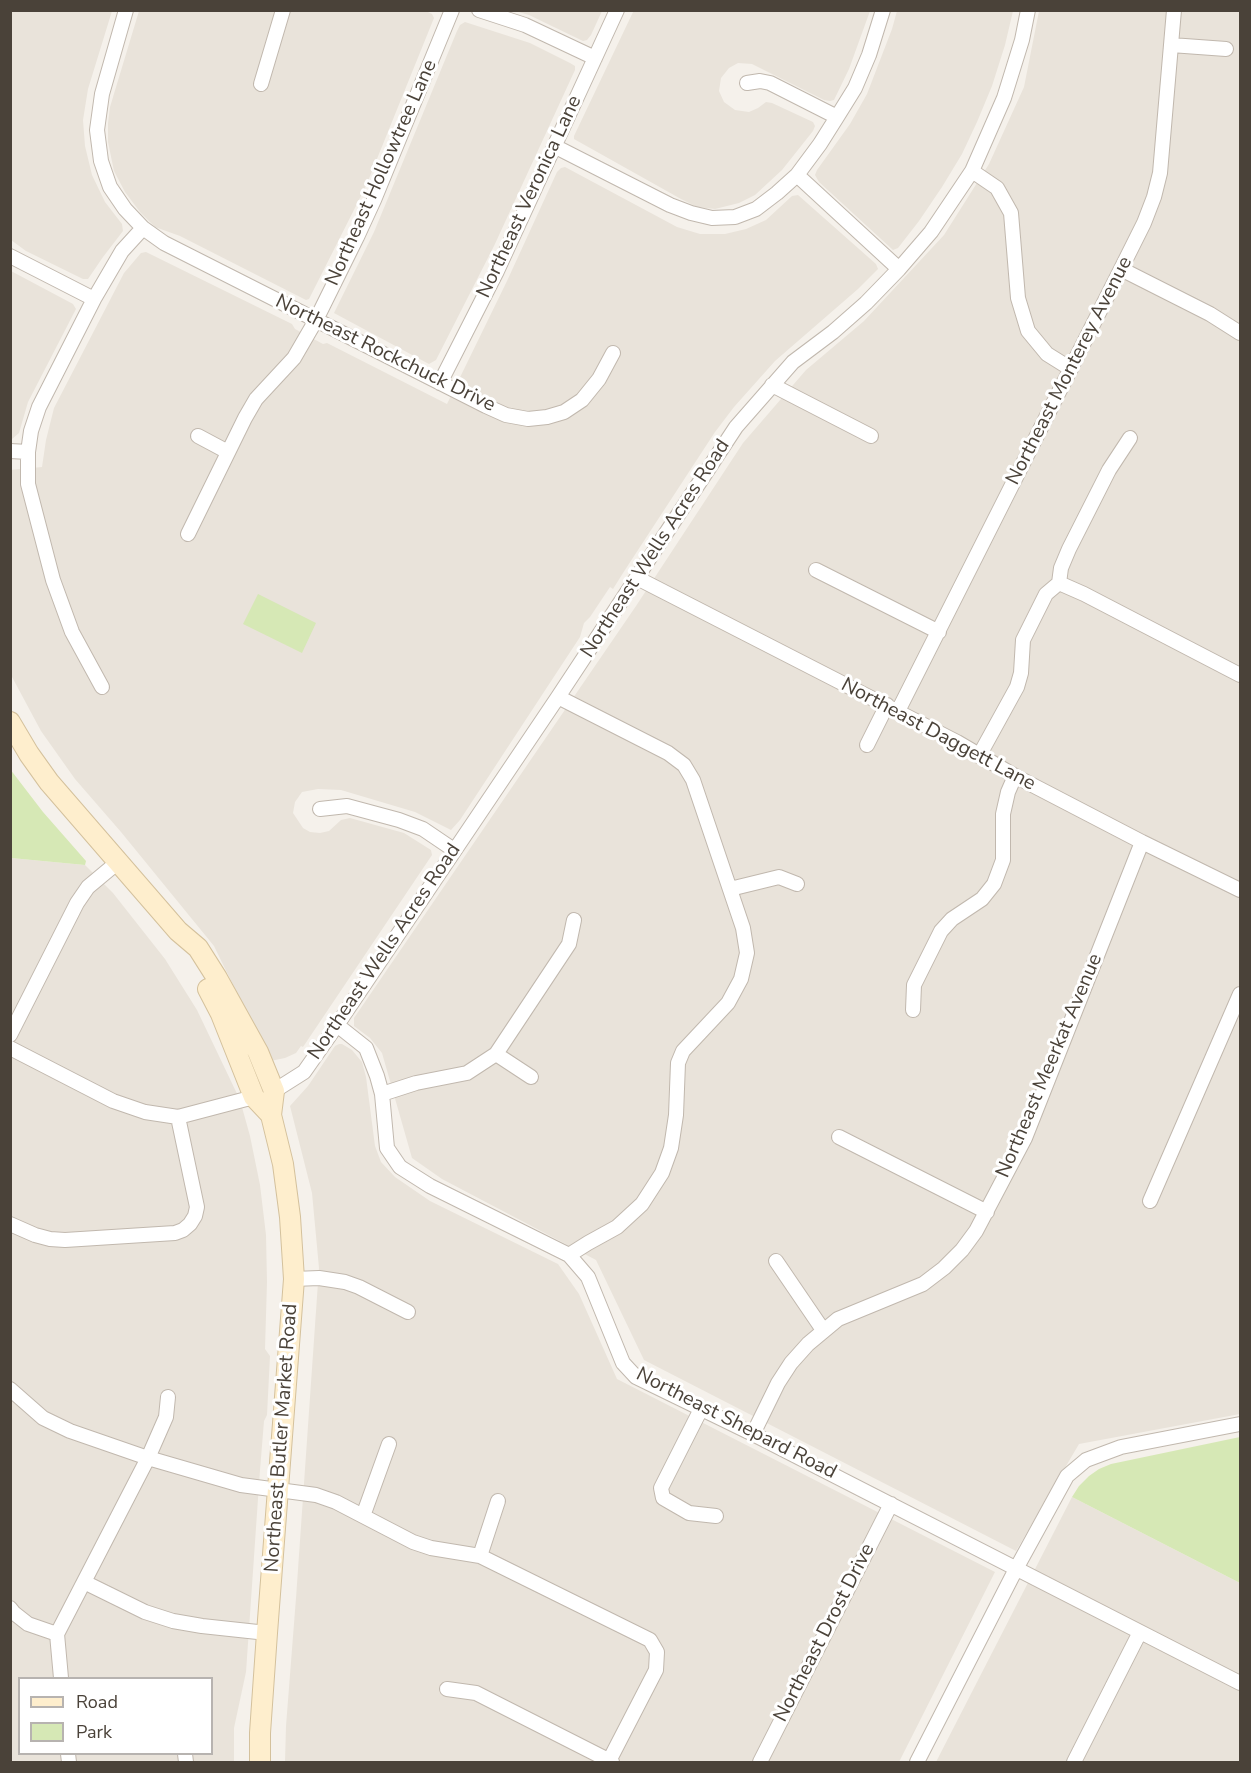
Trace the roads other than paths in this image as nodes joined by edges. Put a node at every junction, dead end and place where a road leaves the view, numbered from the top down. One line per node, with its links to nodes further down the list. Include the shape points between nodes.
1 (126, 10): 18 (street, Northeast Rockchuck Drive, via 96,130 100,161 110,187)
2 (283, 10): 13 (street)
3 (452, 10): 23 (street, Northeast Hollowtree Lane, via 374,200)
4 (479, 10): 11 (street, via 525,25)
5 (617, 10): 11 (street, Northeast Veronica Lane)
6 (883, 10): 14 (street, via 855,88)
7 (1028, 10): 16 (street, Northeast Wells Acres Road, via 1004,98)
8 (1174, 10): 9 (street, Northeast Monterey Avenue)
9 (1172, 45): 10 (street); 21 (street, Northeast Monterey Avenue, via 1160,173 1144,223)
10 (1226, 49)
11 (595, 58): 15 (street, Northeast Veronica Lane)
12 (747, 83): 14 (street, via 770,83)
13 (261, 84)
14 (837, 117): 17 (street)
15 (554, 146): 17 (street, via 670,205 712,218 735,217 756,209); 27 (street, Northeast Veronica Lane)
16 (972, 171): 20 (street, Northeast Wells Acres Road, via 931,232); 26 (street, via 997,188 1011,213 1018,298 1028,331 1047,354)
17 (797, 175): 20 (street)
18 (143, 228): 22 (street, via 122,251); 23 (street, Northeast Rockchuck Drive, via 164,243)
19 (10, 256): 22 (street)
20 (899, 269): 28 (street, Northeast Wells Acres Road)
21 (1122, 269): 24 (street); 26 (street, Northeast Monterey Avenue)
22 (94, 299): 33 (street, via 39,407)
23 (316, 320): 27 (street, Northeast Rockchuck Drive); 34 (street, Northeast Hollowtree Lane, via 294,358 256,399)
24 (1240, 333)
25 (613, 353): 27 (street, Northeast Rockchuck Drive, via 582,400 547,417 506,415)
26 (1071, 369): 39 (street, Northeast Monterey Avenue)
27 (440, 383)
28 (772, 385): 30 (street); 37 (street, Northeast Wells Acres Road, via 736,427)
29 (198, 436): 34 (street)
30 (871, 436)
31 (1130, 438): 38 (street, via 1069,549)
32 (10, 451): 33 (street)
33 (28, 452): 41 (street, via 28,484 53,580 72,632)
34 (228, 452): 35 (street, Northeast Hollowtree Lane)
35 (188, 534)
36 (816, 570): 39 (street)
37 (637, 578): 42 (street, Northeast Wells Acres Road); 43 (street, Northeast Daggett Lane)
38 (1059, 583): 40 (street); 46 (street, via 1046,594 1023,640 1017,687)
39 (939, 632): 43 (street, Northeast Monterey Avenue)
40 (1240, 675)
41 (102, 687)
42 (558, 697): 50 (street, Northeast Wells Acres Road); 53 (street, via 684,765 693,780)
43 (892, 708): 45 (street, Northeast Monterey Avenue); 46 (street, Northeast Daggett Lane)
44 (10, 722): 51 (main road, Northeast Butler Market Road, via 49,782)
45 (867, 745)
46 (979, 756): 47 (street, Northeast Daggett Lane)
47 (1014, 776): 49 (street, Northeast Daggett Lane); 58 (street, via 1003,814 1003,860 994,884 941,931 914,985)
48 (320, 809): 50 (street, via 347,806 399,820)
49 (1142, 842): 54 (street, Northeast Daggett Lane); 71 (street, Northeast Meerkat Avenue, via 1025,1138)
50 (454, 850): 59 (street, Northeast Wells Acres Road)
51 (118, 862): 56 (main road, Northeast Butler Market Road); 60 (street, via 88,887 77,903)
52 (797, 884): 53 (street, via 778,877)
53 (730, 889): 73 (street, via 747,953 741,979 728,1003 691,1040 678,1063 676,1115 662,1173 642,1204 617,1227)
54 (1240, 890)
55 (574, 920): 62 (street, via 569,944)
56 (180, 940): 64 (main road, Northeast Butler Market Road, via 198,948 217,978 258,1052); 66 (main road, Northeast Butler Market Road, via 221,1014)
57 (1240, 994): 70 (street)
58 (913, 1010)
59 (337, 1025): 64 (street, Northeast Wells Acres Road, via 304,1072); 65 (street, Northeast Shepard Road, via 366,1048)
60 (10, 1035)
61 (10, 1048): 68 (street, via 113,1101 145,1112)
62 (496, 1054): 63 (street); 65 (street, via 467,1072)
63 (531, 1077)
64 (274, 1092): 67 (main road, Northeast Butler Market Road)
65 (382, 1094): 73 (street, Northeast Shepard Road, via 387,1148 400,1167)
66 (254, 1097): 67 (main road, Northeast Butler Market Road); 68 (street)
67 (271, 1115): 75 (main road, Northeast Butler Market Road, via 283,1164)
68 (178, 1117): 72 (street, via 197,1207 183,1230 65,1240 35,1235)
69 (839, 1137): 71 (street)
70 (1150, 1201)
71 (987, 1212): 77 (street, Northeast Meerkat Avenue, via 962,1250 923,1284 837,1319)
72 (10, 1224)
73 (569, 1256): 80 (street, Northeast Shepard Road, via 588,1277 623,1363 636,1377)
74 (776, 1261): 77 (street)
75 (294, 1279): 76 (street, via 345,1282); 85 (main road, Northeast Butler Market Road)
76 (408, 1312)
77 (824, 1330): 82 (street, Northeast Meerkat Avenue, via 790,1363)
78 (10, 1389): 84 (street, via 57,1425)
79 (168, 1397): 84 (street, via 166,1417)
80 (701, 1409): 82 (street, Northeast Shepard Road); 89 (street, via 661,1488 663,1498 689,1513)
81 (1240, 1424): 91 (street, via 1121,1447 1086,1460 1067,1476)
82 (753, 1434): 87 (street, Northeast Shepard Road)
83 (389, 1444): 88 (street)
84 (148, 1458): 85 (street, via 240,1485); 92 (street)
85 (279, 1490): 88 (street, via 316,1495); 95 (main road, Northeast Butler Market Road)
86 (498, 1501): 90 (street)
87 (891, 1504): 91 (street, Northeast Shepard Road); 102 (street, Northeast Drost Drive)
88 (363, 1516): 90 (street, via 430,1548)
89 (716, 1516)
90 (480, 1556): 101 (street, via 650,1640 657,1652 656,1670)
91 (1016, 1569): 94 (street, Northeast Shepard Road); 103 (street)
92 (84, 1582): 95 (street, via 173,1621); 96 (street)
93 (10, 1608): 96 (street, via 28,1624)
94 (1140, 1632): 98 (street, Northeast Shepard Road); 104 (street)
95 (267, 1633): 100 (main road, Northeast Butler Market Road)
96 (57, 1634): 97 (street)
97 (61, 1677)
98 (1240, 1683)
99 (447, 1689): 101 (street, via 476,1693)
100 (260, 1762)
101 (611, 1762)
102 (760, 1762)
103 (917, 1762)
104 (1074, 1762)

